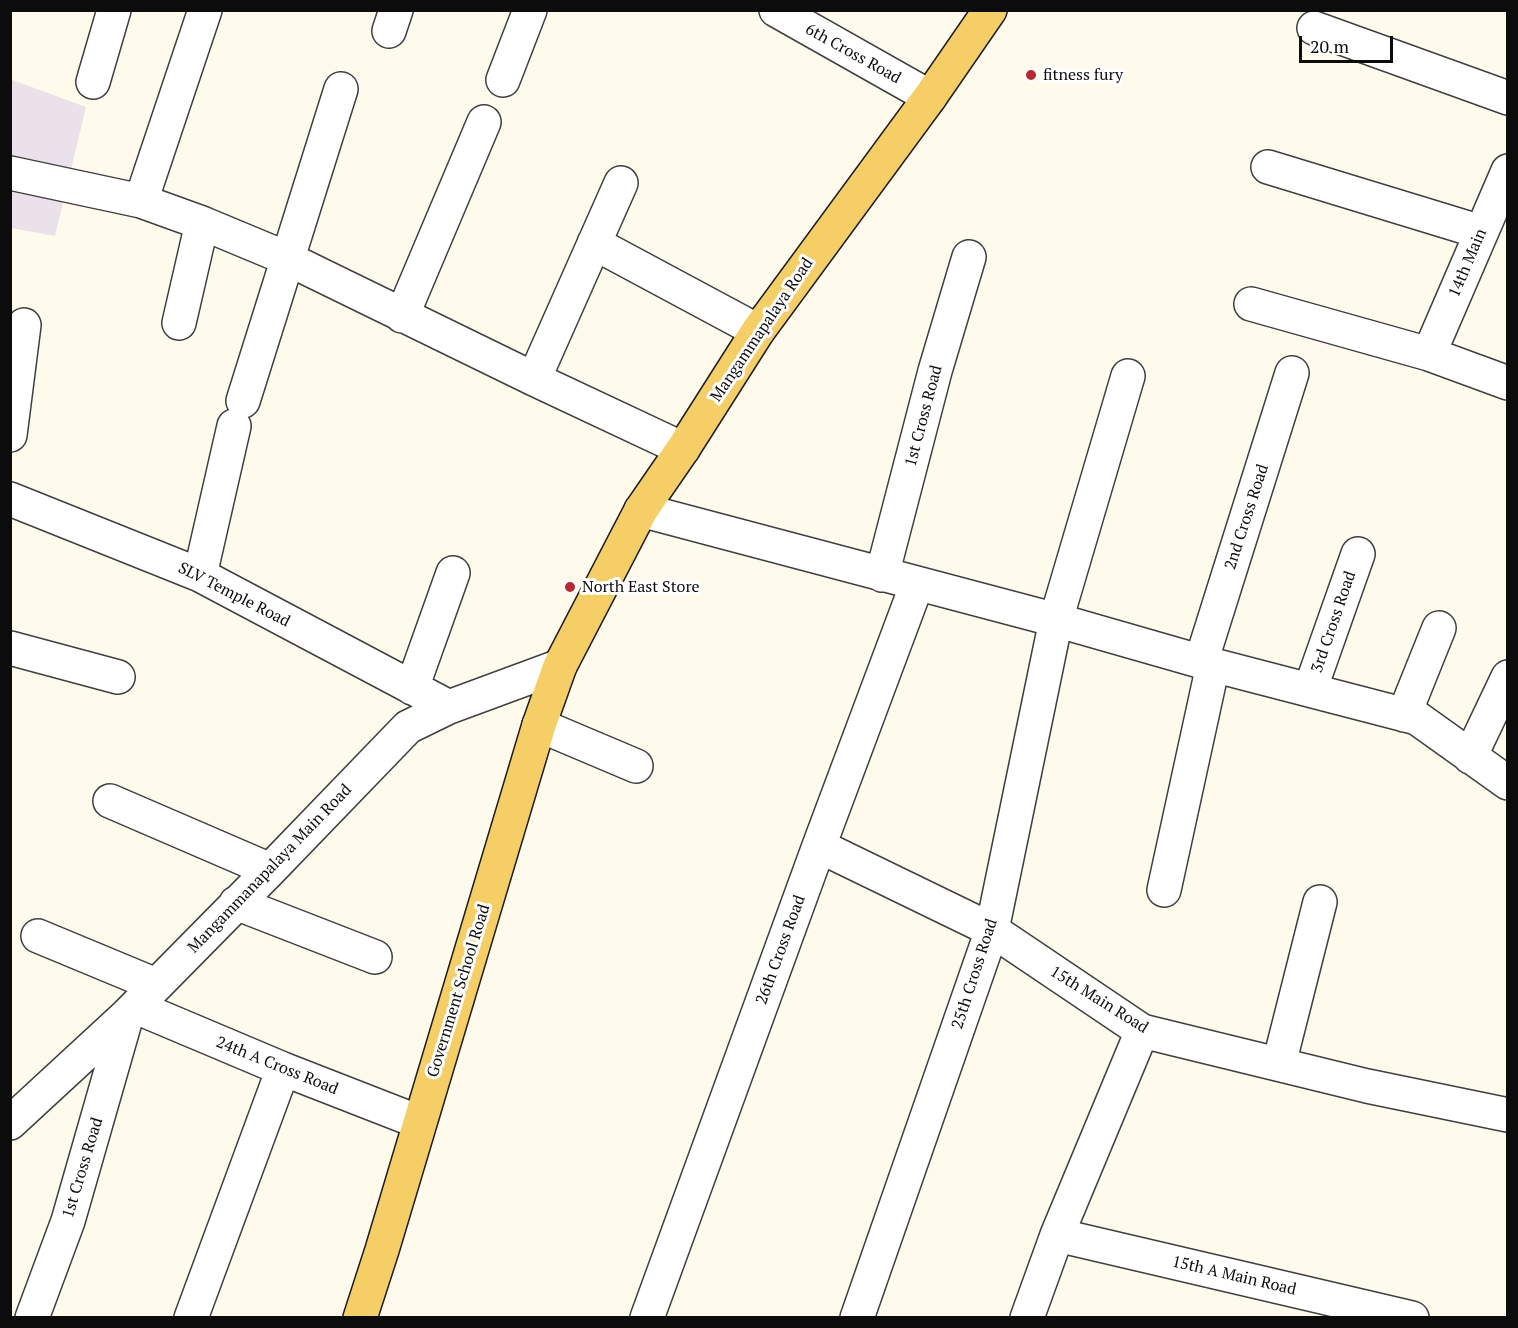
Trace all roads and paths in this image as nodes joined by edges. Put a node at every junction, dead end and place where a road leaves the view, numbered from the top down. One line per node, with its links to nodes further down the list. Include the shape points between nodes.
1 (114, 10): 8 (street)
2 (205, 10): 17 (street)
3 (530, 10): 7 (street)
4 (776, 10): 10 (street, 6th Cross Road)
5 (990, 10): 10 (main road, Mangammapalaya Road)
6 (1314, 28): 11 (street)
7 (503, 80)
8 (93, 82)
9 (341, 89): 22 (street)
10 (930, 97): 27 (main road, Mangammapalaya Road)
11 (1508, 98)
12 (484, 122): 24 (street)
13 (1268, 167): 19 (street)
14 (1508, 171): 19 (street, 14th Main)
15 (10, 173): 17 (street)
16 (621, 183): 20 (street)
17 (141, 201): 18 (street)
18 (202, 223): 22 (street); 25 (street)
19 (1481, 232): 28 (street, 14th Main)
20 (594, 243): 27 (street); 31 (street)
21 (969, 257): 40 (street, 1st Cross Road)
22 (286, 258): 24 (street); 39 (street, via 239,413)
23 (1251, 304): 28 (street)
24 (402, 316): 31 (street)
25 (179, 323)
26 (24, 325): 33 (street)
27 (758, 331): 34 (main road, Mangammapalaya Road)
28 (1429, 354): 32 (street)
29 (1292, 373): 45 (street, 2nd Cross Road)
30 (1128, 376): 42 (street, 25th Cross Road)
31 (534, 379): 34 (street)
32 (1508, 383)
33 (10, 435)
34 (683, 449): 36 (main road, Mangammapalaya Road)
35 (10, 500): 39 (street, SLV Temple Road)
36 (641, 510): 40 (street); 46 (main road, Mangammapalaya Road)
37 (1358, 554): 50 (street, 3rd Cross Road)
38 (453, 573): 49 (street)
39 (200, 575): 49 (street, SLV Temple Road)
40 (882, 575): 41 (street)
41 (917, 584): 42 (street); 58 (street, 26th Cross Road)
42 (1056, 620): 45 (street); 63 (street, 25th Cross Road)
43 (1439, 628): 52 (street)
44 (10, 648): 48 (street)
45 (1207, 663): 50 (street); 60 (street, 2nd Cross Road)
46 (561, 666): 51 (street, Mangammanapalaya Main Road); 53 (main road, Government School Road)
47 (1508, 676): 54 (street)
48 (118, 677)
49 (412, 688): 51 (street, SLV Temple Road)
50 (1310, 690): 52 (street)
51 (449, 707): 59 (street, Mangammanapalaya Main Road, via 408,727)
52 (1404, 715): 54 (street, via 1417,718)
53 (539, 725): 55 (street); 71 (main road, Government School Road)
54 (1470, 756): 56 (street)
55 (636, 766)
56 (1508, 783)
57 (110, 801): 59 (street)
58 (819, 846): 63 (street, 15th Main Road); 77 (street, 26th Cross Road)
59 (270, 870): 61 (street, Mangammanapalaya Main Road)
60 (1164, 890)
61 (236, 903): 65 (street); 66 (street, Mangammanapalaya Main Road)
62 (1320, 903): 68 (street)
63 (992, 930): 67 (street, 15th Main Road); 78 (street, 25th Cross Road)
64 (38, 936): 66 (street, 24th A Cross Road)
65 (375, 957)
66 (140, 1002): 69 (street, 24th A Cross Road); 72 (street, Mangammanapalaya Main Road); 74 (street, 1st Cross Road)
67 (1143, 1032): 68 (street, 15th Main Road); 73 (street)
68 (1279, 1064): 70 (street, 15th Main Road)
69 (283, 1069): 71 (street, 24th A Cross Road); 75 (street)
70 (1508, 1114)
71 (419, 1122): 76 (main road, Government School Road)
72 (10, 1123)
73 (1057, 1235): 79 (street); 80 (street, 15th A Main Road)
74 (32, 1317)
75 (191, 1317)
76 (360, 1317)
77 (647, 1317)
78 (857, 1317)
79 (1027, 1317)
80 (1412, 1317)

